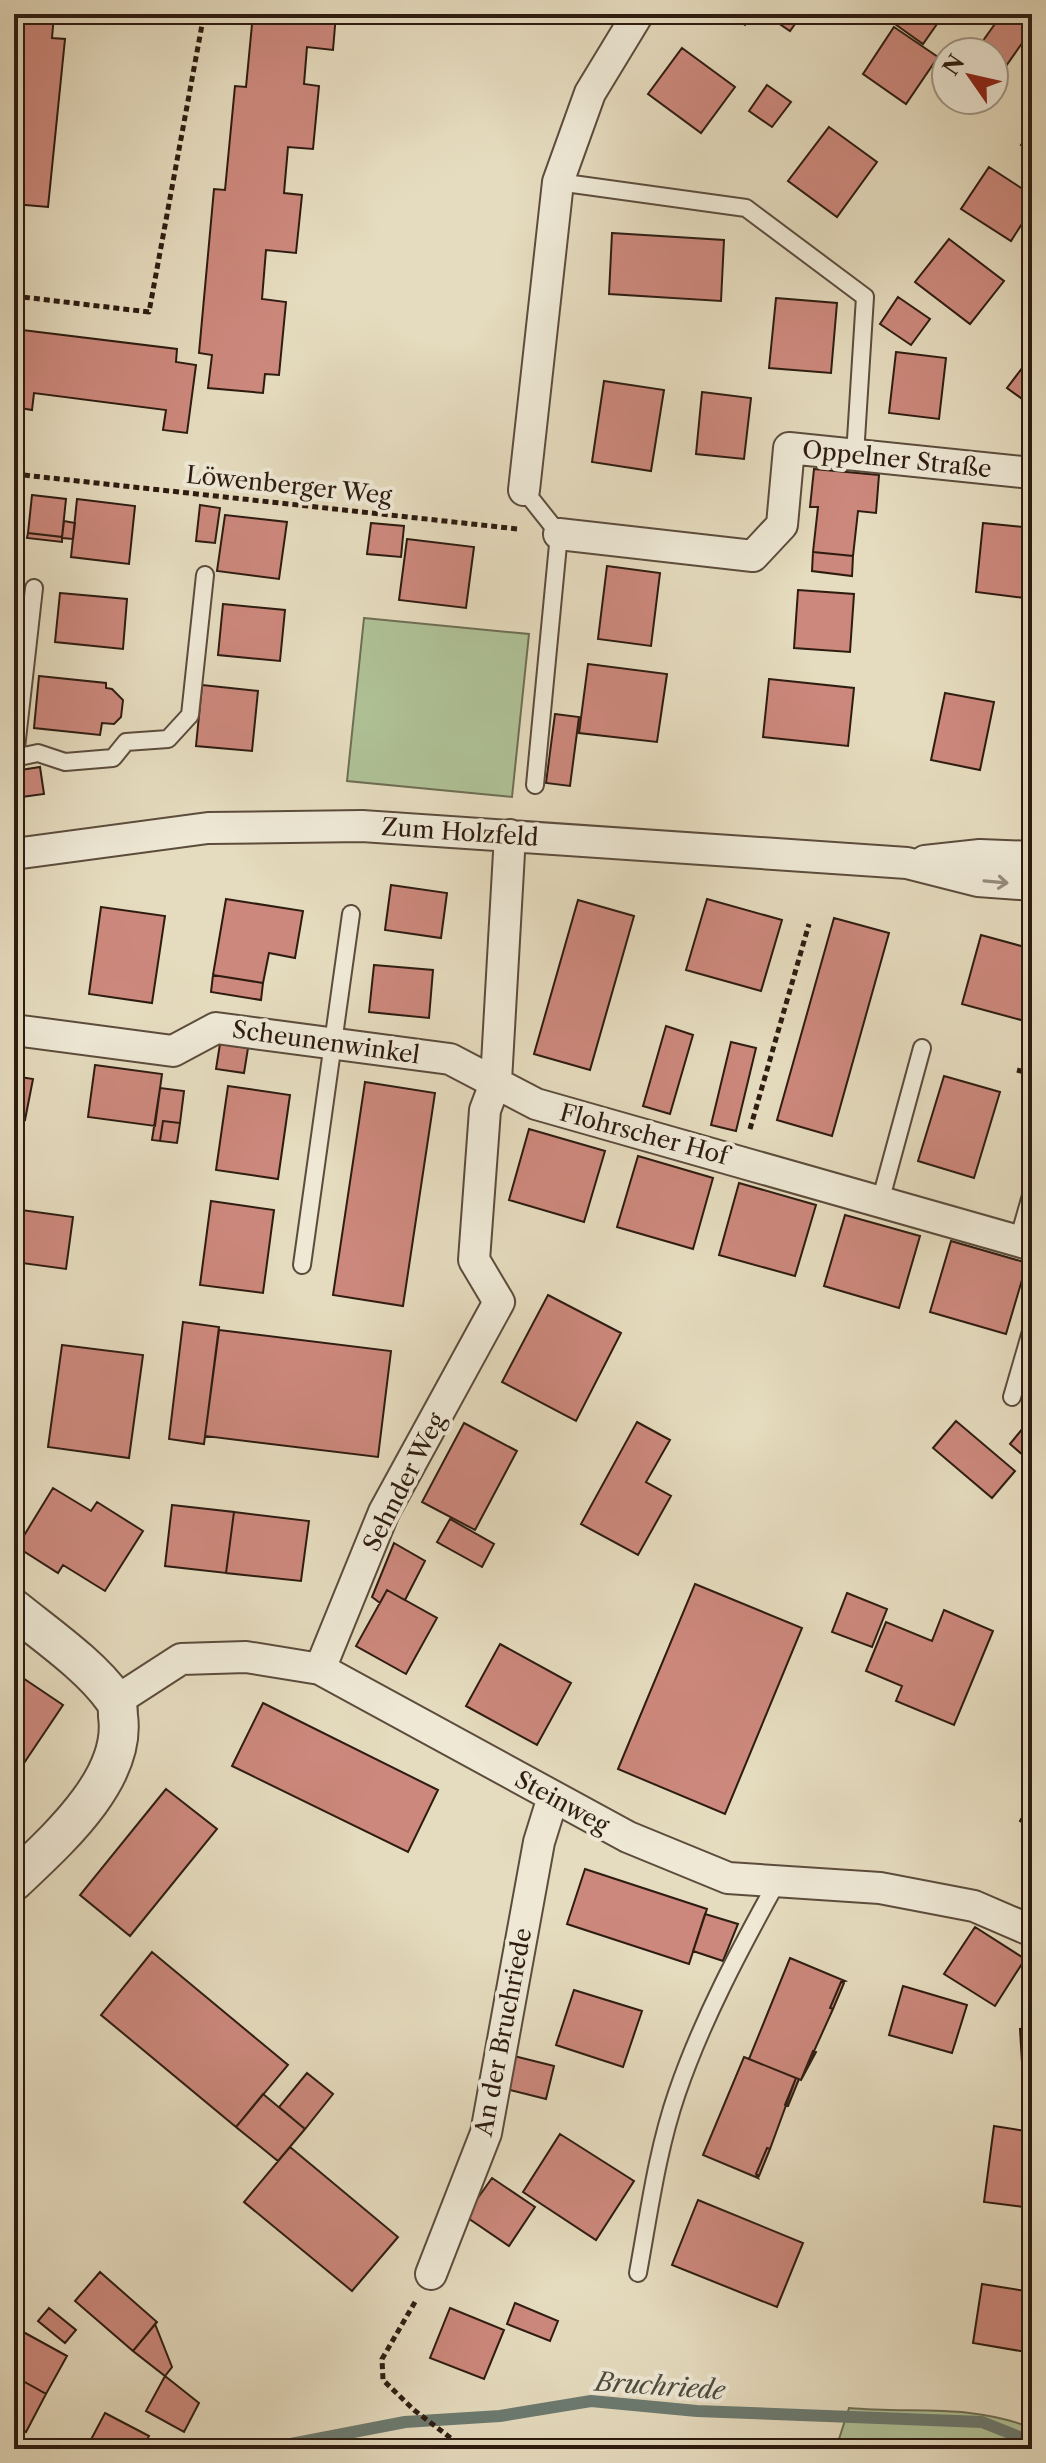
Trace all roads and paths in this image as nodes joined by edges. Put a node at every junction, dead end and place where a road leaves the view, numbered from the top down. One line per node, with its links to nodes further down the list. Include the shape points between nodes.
1 (204, 14): 4 (path, via 149,312)
2 (638, 14): 3 (street, via 590,93)
3 (558, 182): 5 (lane, via 746,208 865,297); 8 (street)
4 (14, 296)
5 (855, 455): 6 (street, Oppelner Straße); 9 (street, Oppelner Straße, via 789,448 782,525 753,556)
6 (1032, 473)
7 (14, 474): 9 (path, Löwenberger Weg)
8 (524, 490): 9 (lane)
9 (559, 534): 13 (lane)
10 (205, 575): 12 (lane, via 190,715 168,739 126,742 113,758 65,762 38,753)
11 (34, 588): 12 (lane)
12 (15, 758)
13 (535, 785)
14 (510, 835): 15 (street, Zum Holzfeld, via 362,826 208,828); 17 (street, Zum Holzfeld); 26 (street)
15 (14, 854)
16 (1032, 857): 17 (street, Zum Holzfeld, via 980,855)
17 (907, 863): 18 (street, Zum Holzfeld, one-way to 18, via 978,881)
18 (1032, 885)
19 (351, 914): 22 (lane)
20 (809, 924): 27 (path)
21 (14, 1030): 22 (street, Scheunenwinkel, via 173,1051 216,1028)
22 (333, 1044): 26 (street, Scheunenwinkel, via 450,1059); 31 (lane)
23 (922, 1048): 29 (lane)
24 (1017, 1070): 25 (path)
25 (1032, 1074)
26 (496, 1081): 27 (street, Flohrscher Hof, via 536,1104); 35 (street, Sehnder Weg, via 485,1110 474,1260 499,1302 384,1512)
27 (741, 1161): 29 (street, Flohrscher Hof)
28 (1032, 1192): 30 (lane)
29 (880, 1202): 30 (street, Flohrscher Hof)
30 (1025, 1243)
31 (302, 1265)
32 (1032, 1328): 33 (lane)
33 (1012, 1397)
34 (14, 1609): 36 (street, via 61,1646)
35 (320, 1669): 36 (street, Steinweg, via 246,1657 181,1659); 37 (street, Steinweg)
36 (116, 1701): 38 (street, via 116,1756 98,1791)
37 (553, 1797): 39 (street, Steinweg, via 628,1837 728,1878); 42 (street, An der Bruchriede, via 539,1842 486,2133)
38 (14, 1881)
39 (777, 1882): 40 (street, Steinweg, via 880,1888 958,1903); 41 (lane, via 740,1950 677,2092)
40 (1032, 1931)
41 (638, 2273)
42 (431, 2274): 43 (path, via 382,2359 383,2380)
43 (465, 2449)

